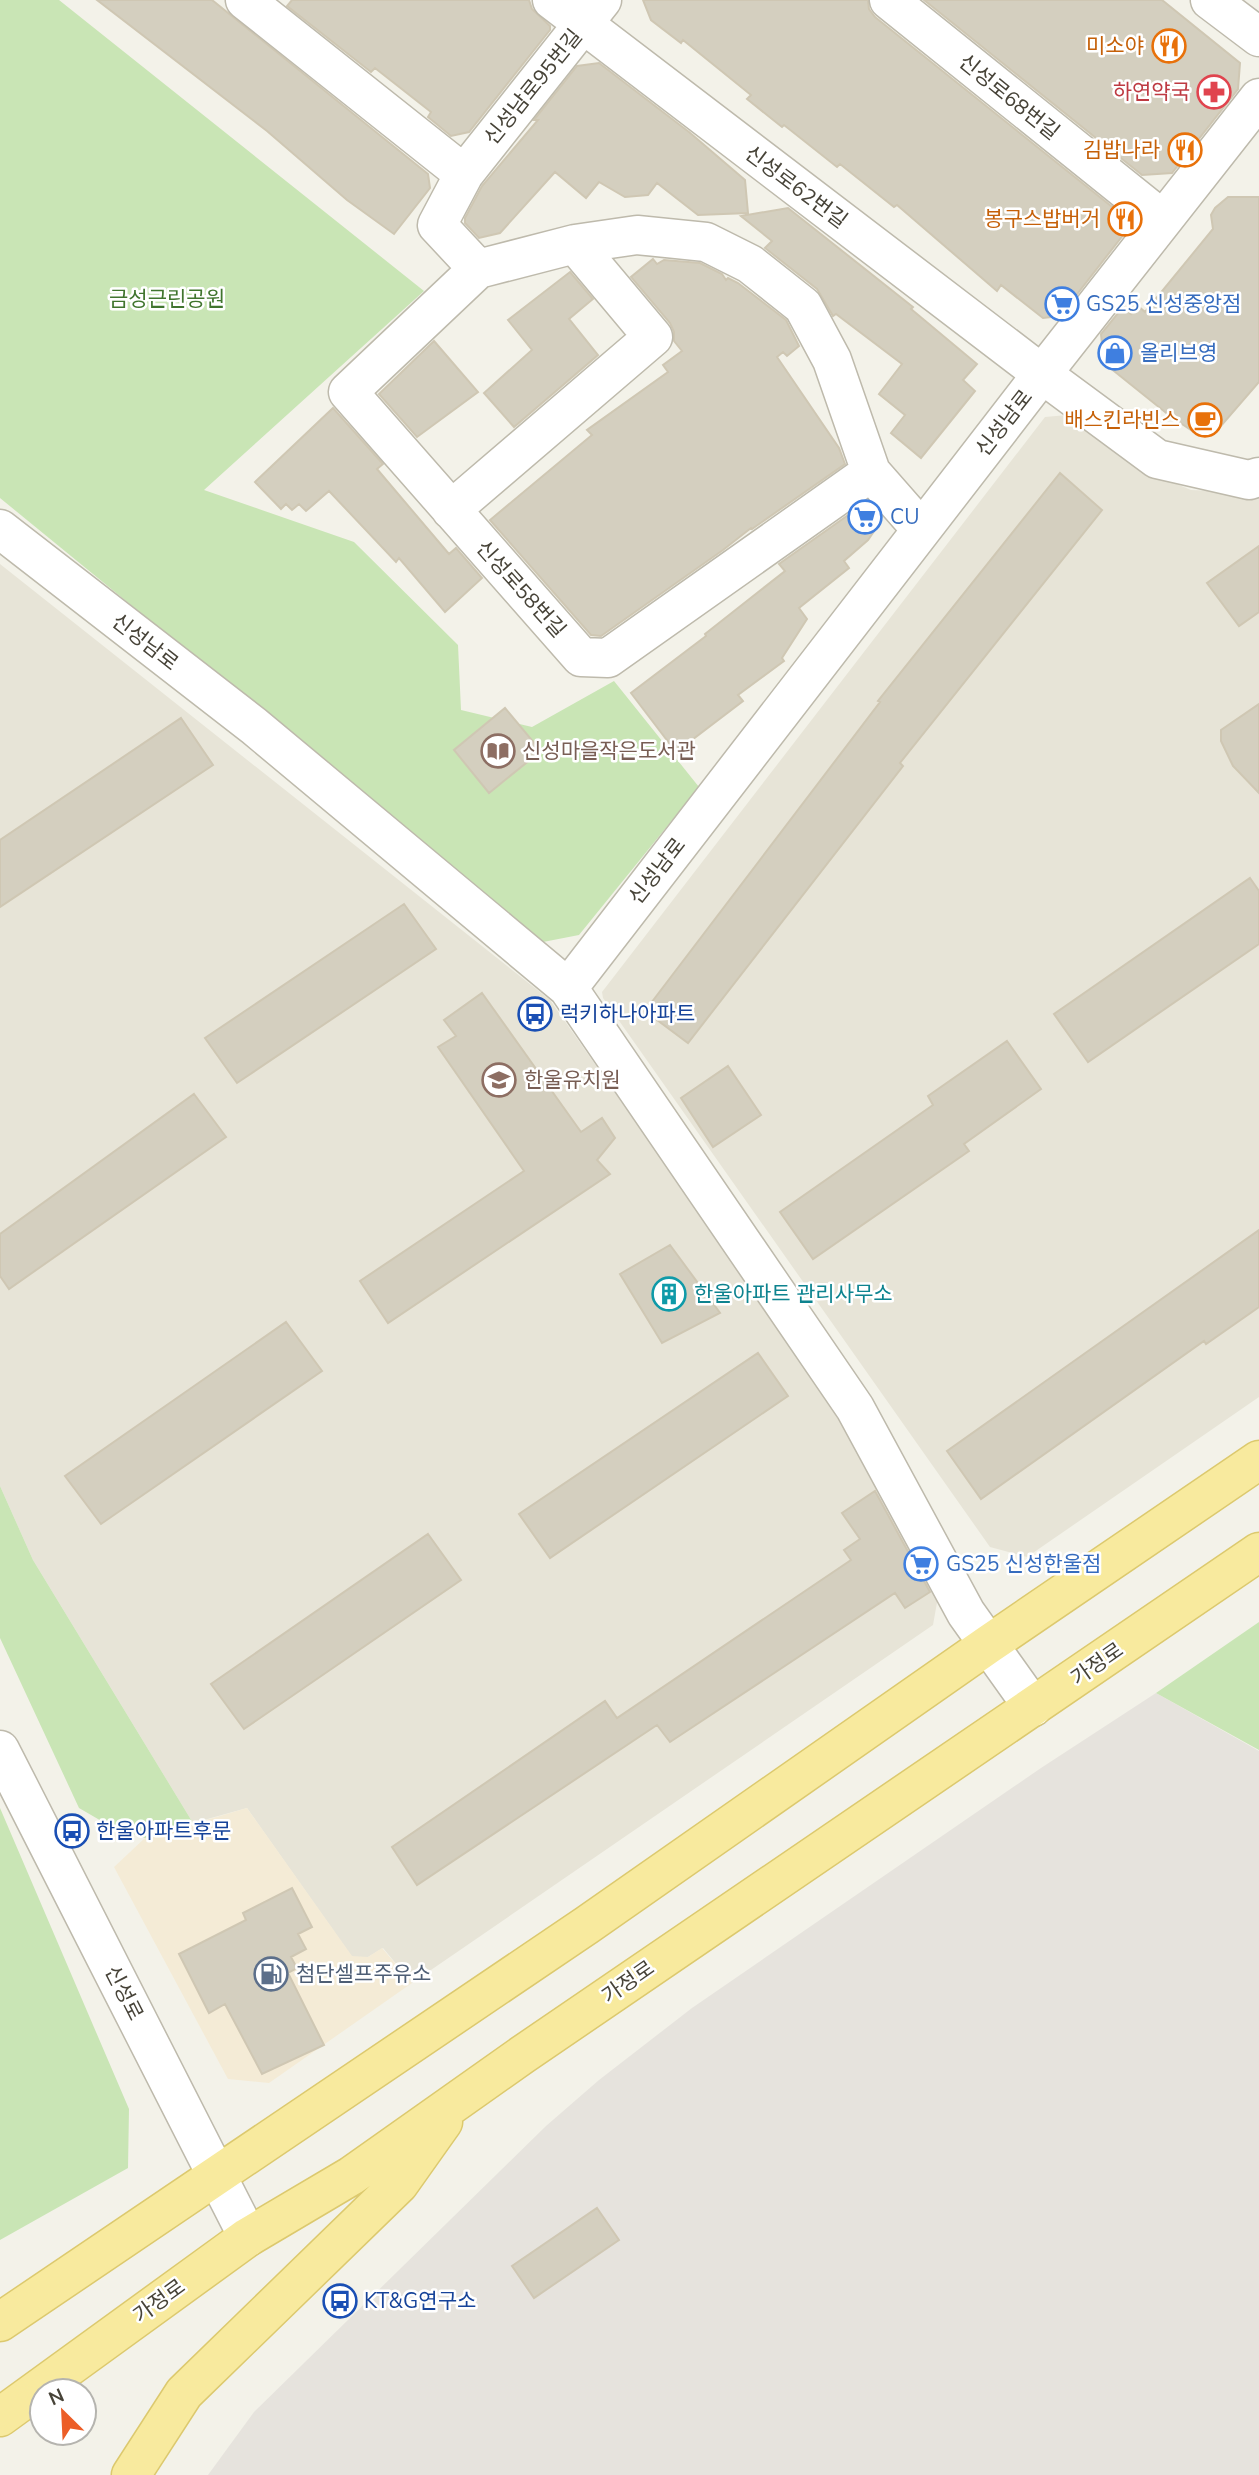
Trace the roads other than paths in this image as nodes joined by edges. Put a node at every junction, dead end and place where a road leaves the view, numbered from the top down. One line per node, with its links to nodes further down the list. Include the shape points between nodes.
1 (245, 0): 8 (street)
2 (552, 0): 5 (street, 신성로62번길)
3 (888, 0): 9 (street, 신성로68번길)
4 (1210, 0): 6 (street)
5 (592, 12): 8 (street, 신성남로95번길); 12 (street, 신성로62번길)
6 (1259, 37)
7 (1259, 98): 9 (street)
8 (464, 174): 11 (street, via 437,225)
9 (1163, 220): 12 (street)
10 (575, 244): 11 (street, 신성로58번길); 13 (street, 신성로58번길, via 637,235 706,242 750,264 803,306 832,360); 15 (street, via 653,337)
11 (478, 269): 15 (street, 신성로58번길, via 348,392)
12 (1042, 374): 14 (street, 신성남로, via 1157,459 1249,480); 17 (street, 신성남로)
13 (871, 472): 15 (street, 신성로58번길, via 608,658 581,657); 17 (street, 신성로58번길)
14 (1259, 477)
15 (451, 510)
16 (0, 529): 18 (street, 신성남로, via 254,726)
17 (921, 529): 18 (street, 신성남로)
18 (568, 988): 21 (street, via 855,1408 966,1613)
19 (1259, 1460): 21 (main road)
20 (1259, 1552): 22 (main road, 가정로)
21 (989, 1644): 22 (street); 25 (main road)
22 (1033, 1707): 24 (main road, 가정로)
23 (0, 1750): 25 (street, 신성로)
24 (459, 2098): 26 (main road, 가정로, via 351,2176); 29 (main road, via 399,2184 184,2393)
25 (217, 2176): 26 (street, 신성로); 27 (main road)
26 (248, 2237): 28 (main road, 가정로)
27 (0, 2322)
28 (0, 2417)
29 (131, 2475)

